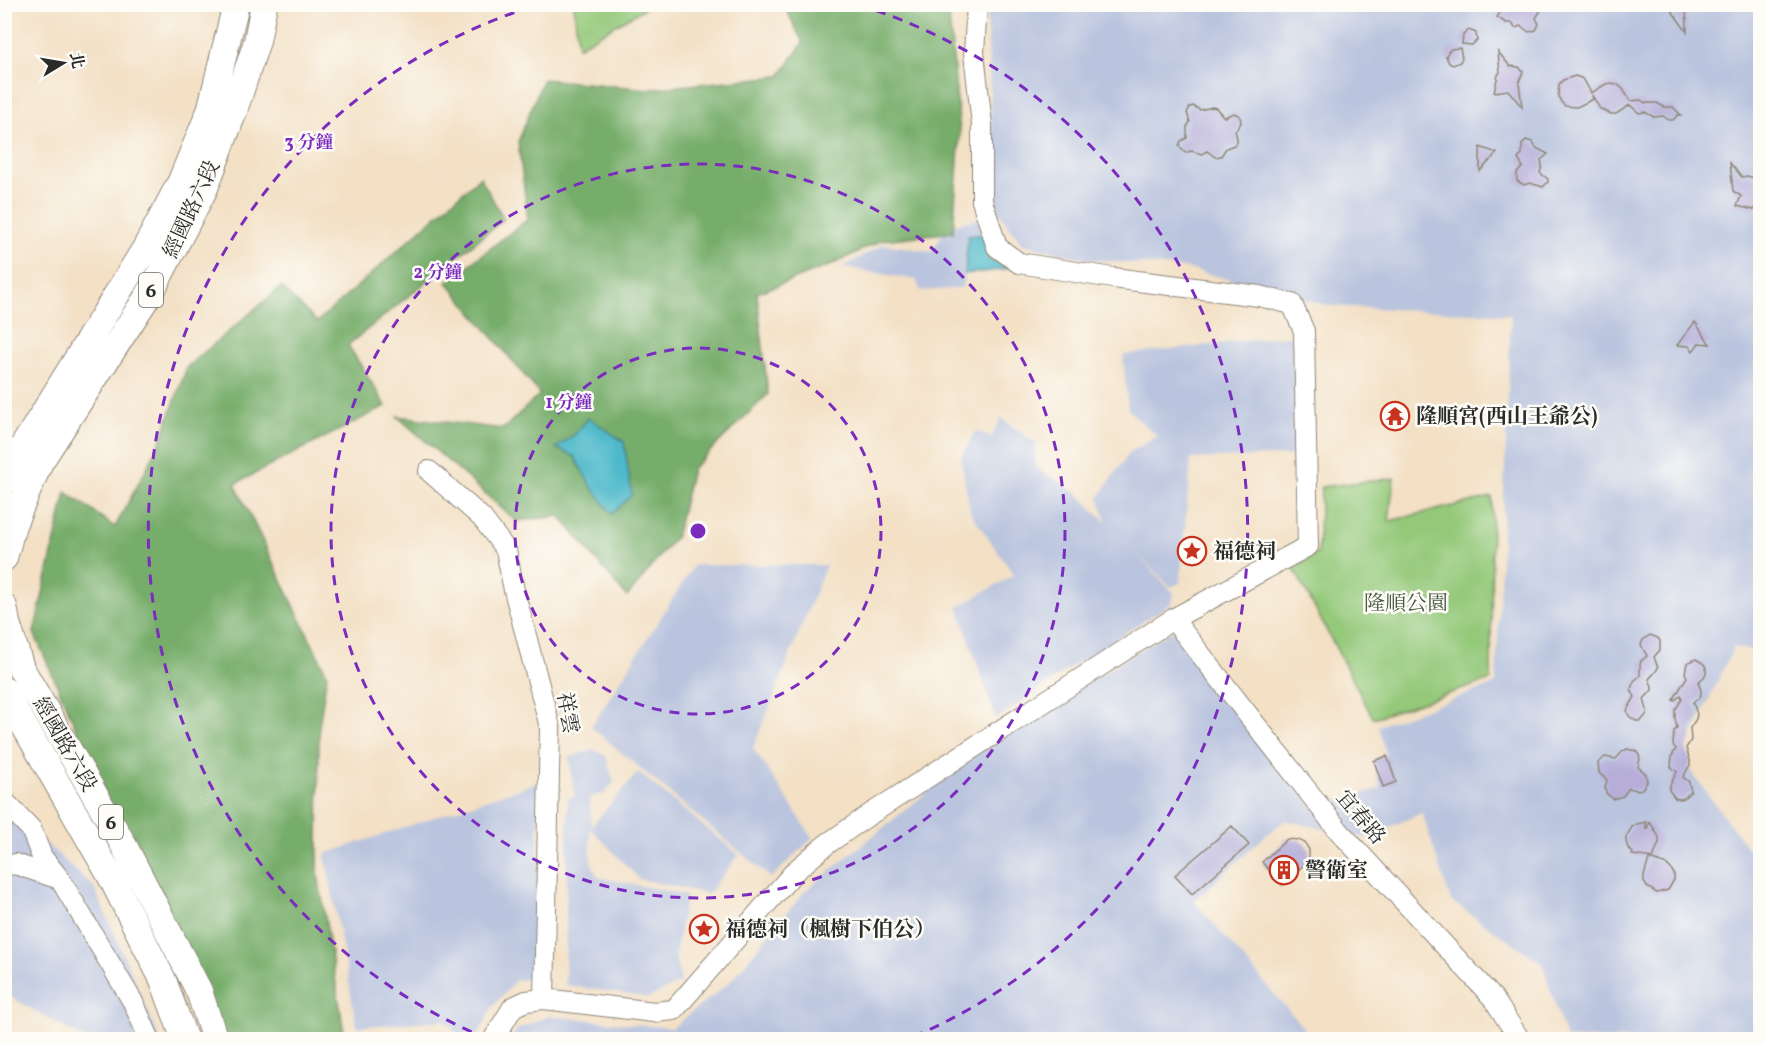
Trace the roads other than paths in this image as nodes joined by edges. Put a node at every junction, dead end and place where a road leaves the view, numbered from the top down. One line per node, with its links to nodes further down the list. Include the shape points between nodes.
1 (236, 4): 4 (main road, 經國路六段 / 6)
2 (264, 4): 4 (main road, 經國路六段 / 6, via 257,41)
3 (977, 4): 9 (street, via 974,53 982,125 982,201 997,247 1020,263 1260,296 1292,304 1304,331 1308,546)
4 (200, 168): 6 (main road, 經國路六段 / 6, via 181,181 146,247); 7 (main road, 經國路六段 / 6, via 205,188 153,288 40,462 13,525)
5 (429, 471): 14 (street, 祥雲, via 482,518 506,550 550,727)
6 (4, 482)
7 (4, 558)
8 (4, 607): 17 (main road, 經國路六段 / 6, via 21,668 122,840 199,991)
9 (1173, 619): 14 (street, via 827,844 795,871 674,1010 654,1012); 19 (street, 宜春路, via 1340,831 1493,998)
10 (4, 690): 16 (main road, 經國路六段 / 6, via 110,874 163,980)
11 (4, 801): 13 (street, via 31,829 42,857)
12 (4, 866): 13 (street, via 15,864)
13 (60, 879): 15 (street, via 133,1002)
14 (544, 999): 18 (street, via 513,1007)
15 (150, 1040)
16 (185, 1040)
17 (215, 1040)
18 (493, 1040)
19 (1520, 1040)

